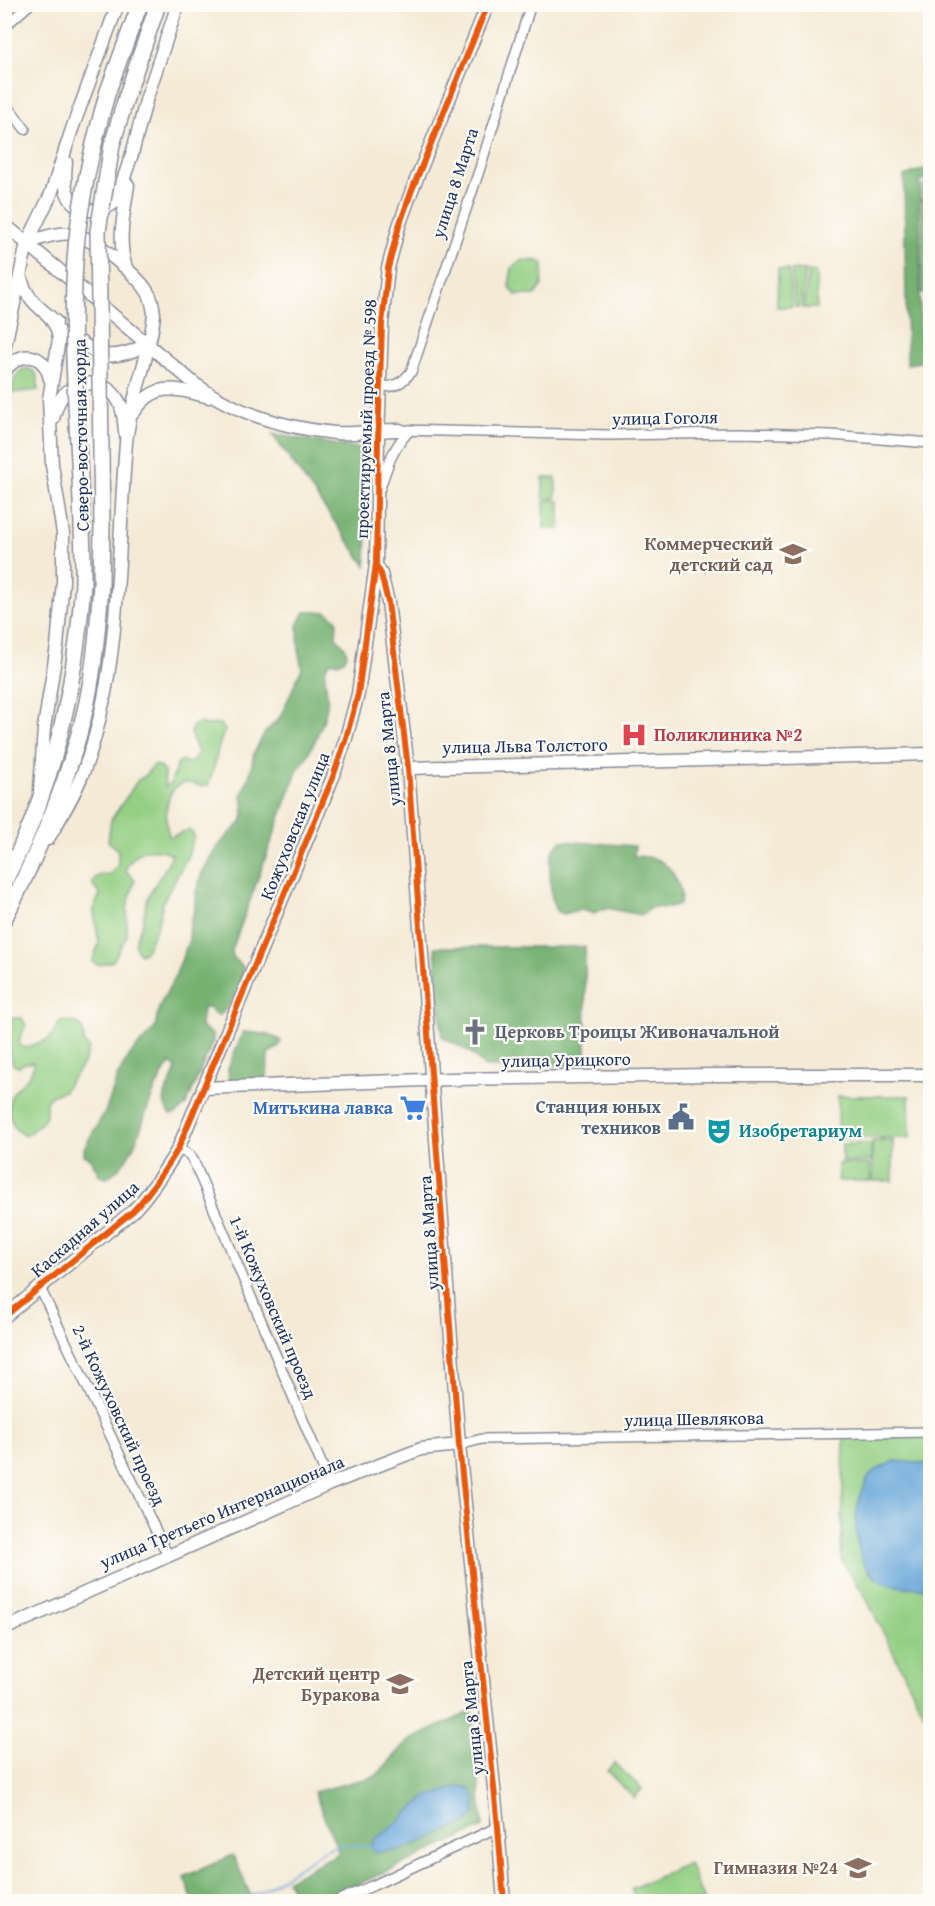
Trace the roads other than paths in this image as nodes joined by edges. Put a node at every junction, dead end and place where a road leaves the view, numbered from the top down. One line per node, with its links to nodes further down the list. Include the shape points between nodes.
1 (30, 4): 8 (street)
2 (118, 4): 11 (street)
3 (140, 4): 37 (highway, Северо-восточная хорда, bridge, via 93,142 81,202 76,249 76,366 84,530 79,641 57,750)
4 (158, 4): 38 (highway, Северо-восточная хорда, bridge, via 112,145 98,231 102,528 97,640 87,702 64,786)
5 (178, 4): 12 (street)
6 (488, 4): 23 (street, проектируемый проезд № 598, via 399,226 388,268)
7 (531, 4): 23 (street, улица 8 Марта, via 411,372 399,383)
8 (4, 27)
9 (4, 101): 10 (street)
10 (25, 129)
11 (66, 146): 12 (street, via 67,192 78,206 91,210 104,209 116,201); 14 (street, via 51,194)
12 (132, 154): 15 (street, via 120,240)
13 (4, 224): 14 (street)
14 (27, 243): 15 (street, via 62,234 82,236); 16 (street); 19 (street)
15 (127, 270): 19 (street, via 146,289 152,302)
16 (20, 276): 17 (street, via 29,297); 18 (street)
17 (45, 314): 18 (street, via 31,307 22,309); 19 (street, via 88,349 103,356 121,356); 22 (street, via 57,329 59,339)
18 (9, 331): 20 (street)
19 (148, 344): 24 (street); 25 (street)
20 (4, 350)
21 (4, 372): 22 (street, via 14,360 33,357 46,366)
22 (51, 383): 27 (street)
23 (380, 385): 28 (street, проектируемый проезд № 598)
24 (216, 398): 25 (street, via 164,389 145,398); 28 (street, via 279,423 336,434)
25 (132, 415): 29 (street)
26 (405, 430): 28 (street); 30 (street, улица Гоголя, via 831,435); 31 (street, via 390,457)
27 (50, 431): 29 (street, via 63,395 78,385 91,383 118,398); 37 (street, via 63,532 63,581)
28 (378, 431): 31 (street, проектируемый проезд № 598)
29 (127, 440): 38 (street, via 113,628 98,723 83,773)
30 (930, 443)
31 (377, 499): 32 (street, проектируемый проезд № 598)
32 (376, 564): 33 (street, улица 8 Марта, via 385,589); 34 (street, Кожуховская улица)
33 (390, 626): 34 (street, via 378,617); 36 (street, улица 8 Марта)
34 (367, 628): 43 (street, Кожуховская улица, via 358,694 333,777)
35 (930, 754): 36 (street, улица Льва Толстого)
36 (408, 768): 42 (street, улица 8 Марта)
37 (36, 812): 39 (highway, Северо-восточная хорда)
38 (33, 864): 40 (highway, Северо-восточная хорда)
39 (4, 882)
40 (4, 919)
41 (930, 1075): 42 (street, улица Урицкого)
42 (432, 1081): 43 (street, улица Урицкого); 48 (street, улица 8 Марта)
43 (203, 1088): 44 (street, Каскадная улица)
44 (178, 1149): 45 (street, Каскадная улица, via 152,1191 133,1211); 49 (street, 1-й Кожуховский проезд, via 194,1162)
45 (40, 1288): 46 (street, Каскадная улица); 50 (street, 2-й Кожуховский проезд)
46 (4, 1317)
47 (930, 1432): 48 (street, улица Шевлякова, via 482,1438)
48 (459, 1444): 49 (street, улица Третьего Интернационала, via 421,1449); 52 (street, улица 8 Марта)
49 (330, 1484): 50 (street, улица Третьего Интернационала)
50 (168, 1556): 51 (street, улица Третьего Интернационала)
51 (4, 1629)
52 (498, 1827): 53 (street); 54 (street, улица 8 Марта)
53 (335, 1902)
54 (504, 1902)

